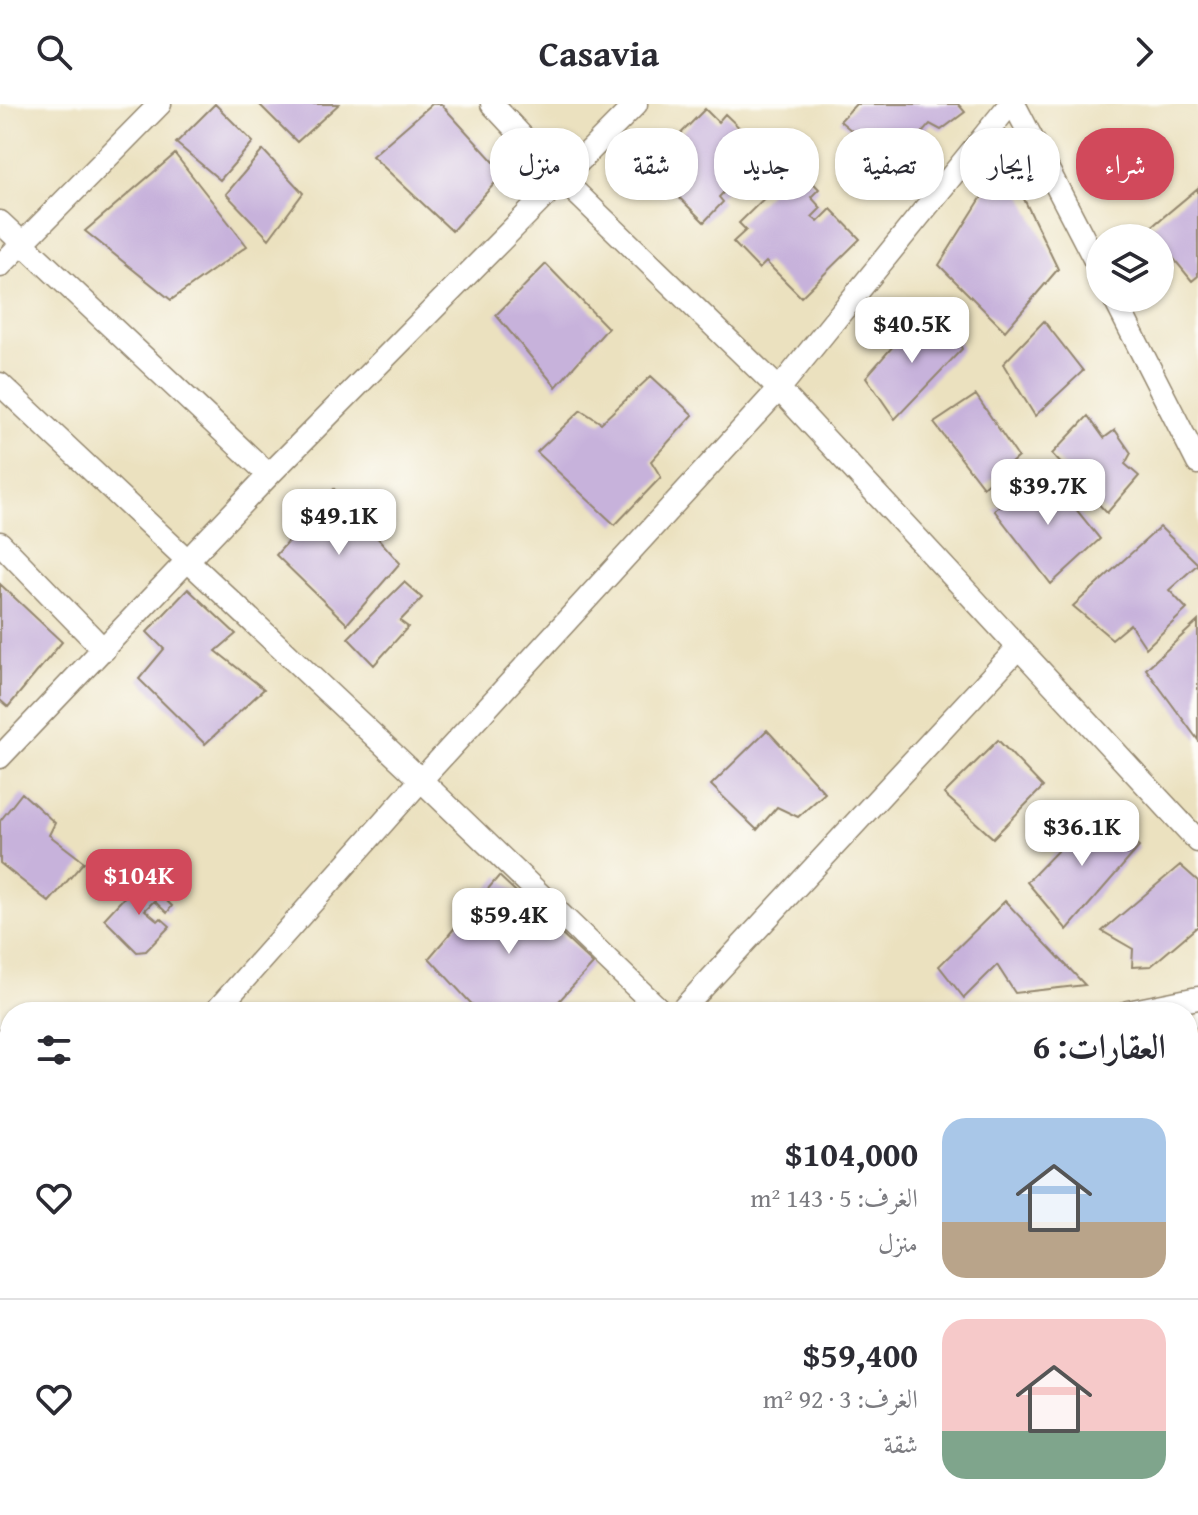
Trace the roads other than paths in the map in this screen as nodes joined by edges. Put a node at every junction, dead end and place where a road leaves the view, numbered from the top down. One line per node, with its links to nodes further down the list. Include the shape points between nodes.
1 (160, 104): 10 (street)
2 (492, 104): 5 (street)
3 (636, 104): 6 (street)
4 (1012, 104): 11 (street); 15 (street)
5 (514, 128)
6 (589, 150)
7 (539, 200): 17 (street)
8 (584, 200): 15 (street)
9 (0, 222): 10 (street)
10 (23, 244): 12 (street); 17 (street)
11 (1086, 244)
12 (0, 266)
13 (1121, 312): 16 (street)
14 (0, 384): 19 (street)
15 (779, 389): 20 (street); 23 (street)
16 (1198, 463)
17 (269, 475): 19 (street)
18 (0, 543): 21 (street)
19 (189, 561): 21 (street); 23 (street)
20 (1017, 649): 24 (street); 28 (street)
21 (104, 650): 22 (street)
22 (0, 757)
23 (421, 780): 26 (street); 27 (street)
24 (1194, 829)
25 (1198, 998): 29 (street)
26 (224, 1002)
27 (652, 1002)
28 (689, 1002)
29 (1178, 1002)

